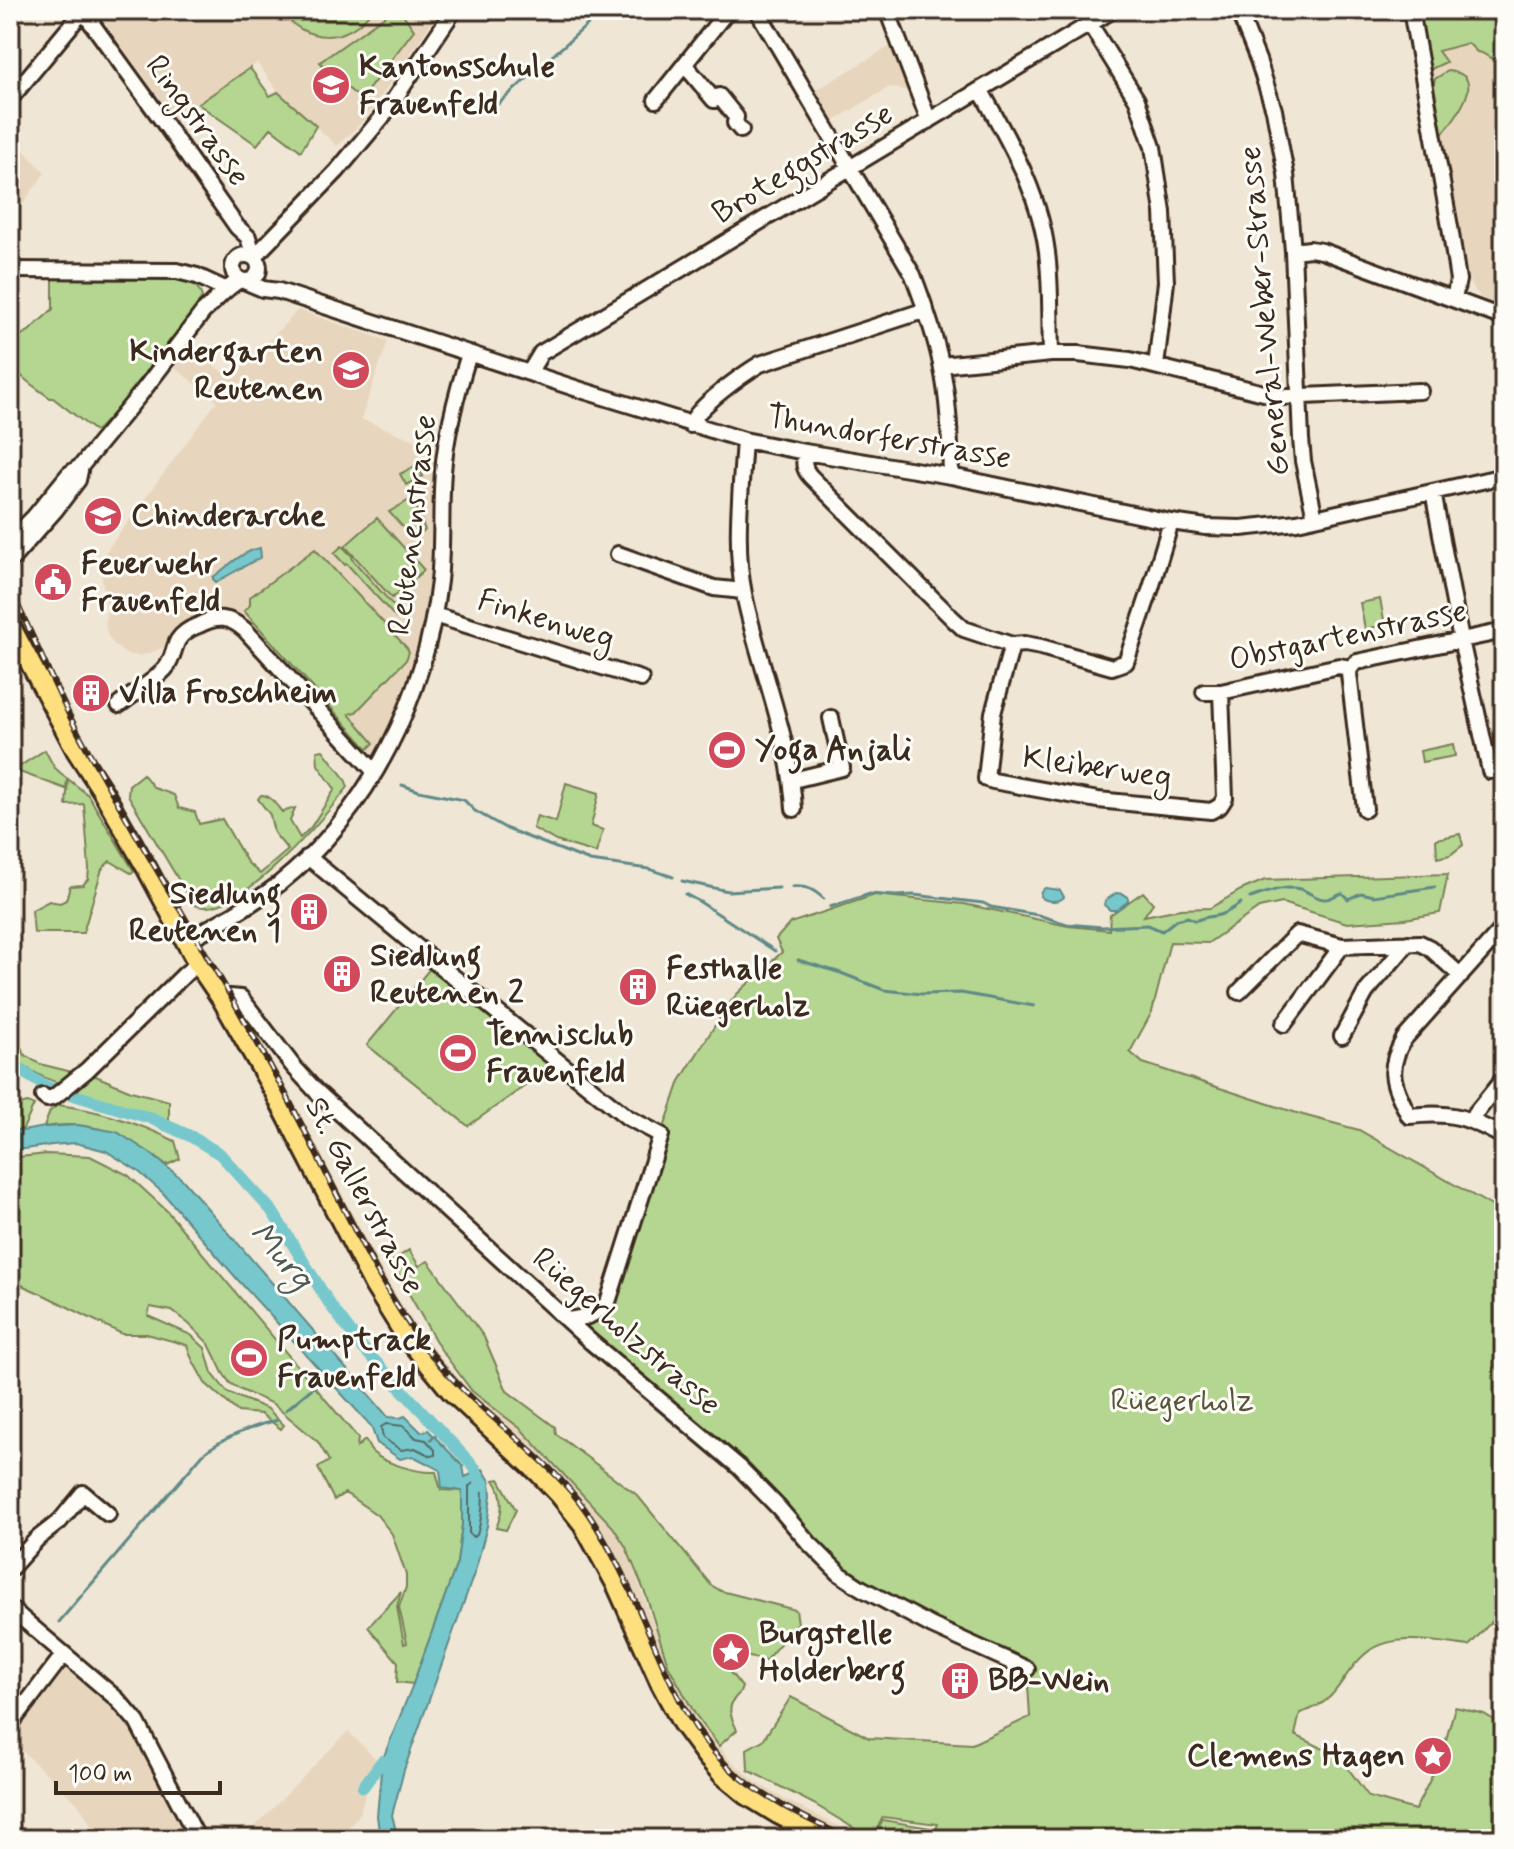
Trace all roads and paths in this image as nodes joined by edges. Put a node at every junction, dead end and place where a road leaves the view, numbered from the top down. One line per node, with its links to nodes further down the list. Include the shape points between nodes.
1 (454, 10): 18 (street, via 383,116)
2 (728, 10): 10 (street)
3 (757, 10): 16 (street)
4 (887, 10): 14 (street)
5 (1113, 10): 9 (street, Broteggstrasse)
6 (1238, 10): 19 (street, General-Weber-Strasse, via 1274,110)
7 (1411, 10): 25 (street, via 1458,280)
8 (83, 11): 12 (street); 17 (street, Ringstrasse)
9 (1090, 24): 11 (street, Broteggstrasse); 31 (street, via 1137,100 1153,147 1166,282)
10 (685, 65): 13 (street); 15 (street, via 714,100 719,96)
11 (981, 91): 14 (street, Broteggstrasse); 29 (street, via 1019,159 1037,206 1048,260)
12 (10, 99)
13 (656, 100)
14 (929, 121): 16 (street, Broteggstrasse)
15 (741, 130)
16 (851, 168): 26 (street, via 913,275); 32 (street, Broteggstrasse, via 541,353)
17 (242, 232): 18 (street); 20 (street, Ringstrasse); 22 (street, Ringstrasse)
18 (269, 240): 20 (street)
19 (1293, 251): 25 (street, via 1322,251); 34 (street, General-Weber-Strasse)
20 (257, 263): 22 (street, via 246,255); 22 (street, via 253,279); 24 (street)
21 (10, 270): 23 (street, via 177,271)
22 (239, 271): 23 (street); 24 (street, Thundorferstrasse, via 263,289)
23 (219, 286): 38 (street)
24 (279, 291): 28 (street, Thundorferstrasse)
25 (1454, 299): 27 (street)
26 (926, 310): 30 (street); 35 (street, via 760,364 698,412)
27 (1504, 318)
28 (469, 354): 32 (street, Thundorferstrasse); 48 (street, Reutenenstrasse, via 445,460)
29 (1051, 354): 30 (street); 31 (street, via 1107,356)
30 (941, 365): 39 (street)
31 (1156, 366): 34 (street, via 1280,397)
32 (529, 373): 35 (street, Thundorferstrasse)
33 (1420, 391): 34 (street)
34 (1299, 396): 42 (street, General-Weber-Strasse, via 1303,461)
35 (690, 425): 36 (street, Thundorferstrasse)
36 (744, 440): 37 (street, Thundorferstrasse); 47 (street)
37 (805, 452): 39 (street, Thundorferstrasse); 52 (street, via 805,471 953,619 964,629)
38 (81, 466): 44 (street); 46 (street, via 78,480)
39 (951, 476): 43 (street, Thundorferstrasse)
40 (1504, 476): 41 (street, Thundorferstrasse)
41 (1433, 492): 42 (street, Thundorferstrasse); 51 (street)
42 (1315, 518): 43 (street, Thundorferstrasse, via 1241,528)
43 (1171, 522): 52 (street, via 1126,662 1112,667 1041,647)
44 (10, 541)
45 (618, 554): 47 (street, via 714,588)
46 (10, 561)
47 (743, 591): 61 (street)
48 (434, 615): 54 (street, Finkenweg); 60 (street, Reutenenstrasse, via 409,702)
49 (10, 625): 66 (main road, St. Gallerstrasse)
50 (1504, 631): 51 (street, Obstgartenstrasse)
51 (1461, 640): 53 (street, Obstgartenstrasse, via 1357,662); 59 (street)
52 (1012, 645): 56 (street, Kleiberweg, via 993,713 986,779 993,781 1098,800 1211,811 1225,798)
53 (1350, 668): 56 (street, Obstgartenstrasse); 63 (street)
54 (641, 679)
55 (1204, 692): 56 (street, Obstgartenstrasse)
56 (1221, 692)
57 (119, 705): 60 (street, via 163,672 182,635 213,618 224,618 236,622 294,681)
58 (831, 718): 61 (street, via 842,768)
59 (1490, 771)
60 (375, 772): 64 (street, Reutenenstrasse)
61 (793, 780): 62 (street)
62 (794, 809)
63 (1365, 809)
64 (308, 857): 66 (street, Reutenenstrasse, via 254,902); 79 (street, via 627,1117 661,1135 608,1302 583,1319)
65 (1504, 927): 70 (street)
66 (186, 941): 69 (main road, St. Gallerstrasse)
67 (1408, 943): 68 (street); 70 (street, via 1430,948); 74 (street, via 1366,992)
68 (1342, 946): 71 (street, via 1297,934); 73 (street)
69 (198, 964): 72 (main road, St. Gallerstrasse); 76 (street, via 98,1060)
70 (1461, 976): 77 (street, via 1404,1039 1392,1069 1409,1116 1433,1113)
71 (1239, 992)
72 (223, 1001): 79 (street, Rüegerholzstrasse, via 241,998 316,1091); 87 (main road, St. Gallerstrasse, via 391,1314 452,1392 540,1474 583,1524 693,1740 747,1795)
73 (1284, 1024)
74 (1342, 1036)
75 (1504, 1078): 77 (street)
76 (54, 1093)
77 (1471, 1119): 78 (street)
78 (1504, 1137)
79 (568, 1320): 84 (street, Rüegerholzstrasse, via 739,1467 840,1574 932,1626)
80 (108, 1514): 81 (street, via 83,1493)
81 (10, 1569)
82 (10, 1608): 83 (street)
83 (64, 1654): 85 (street); 86 (street, via 137,1722)
84 (1027, 1669)
85 (10, 1725)
86 (198, 1839)
87 (827, 1839)

